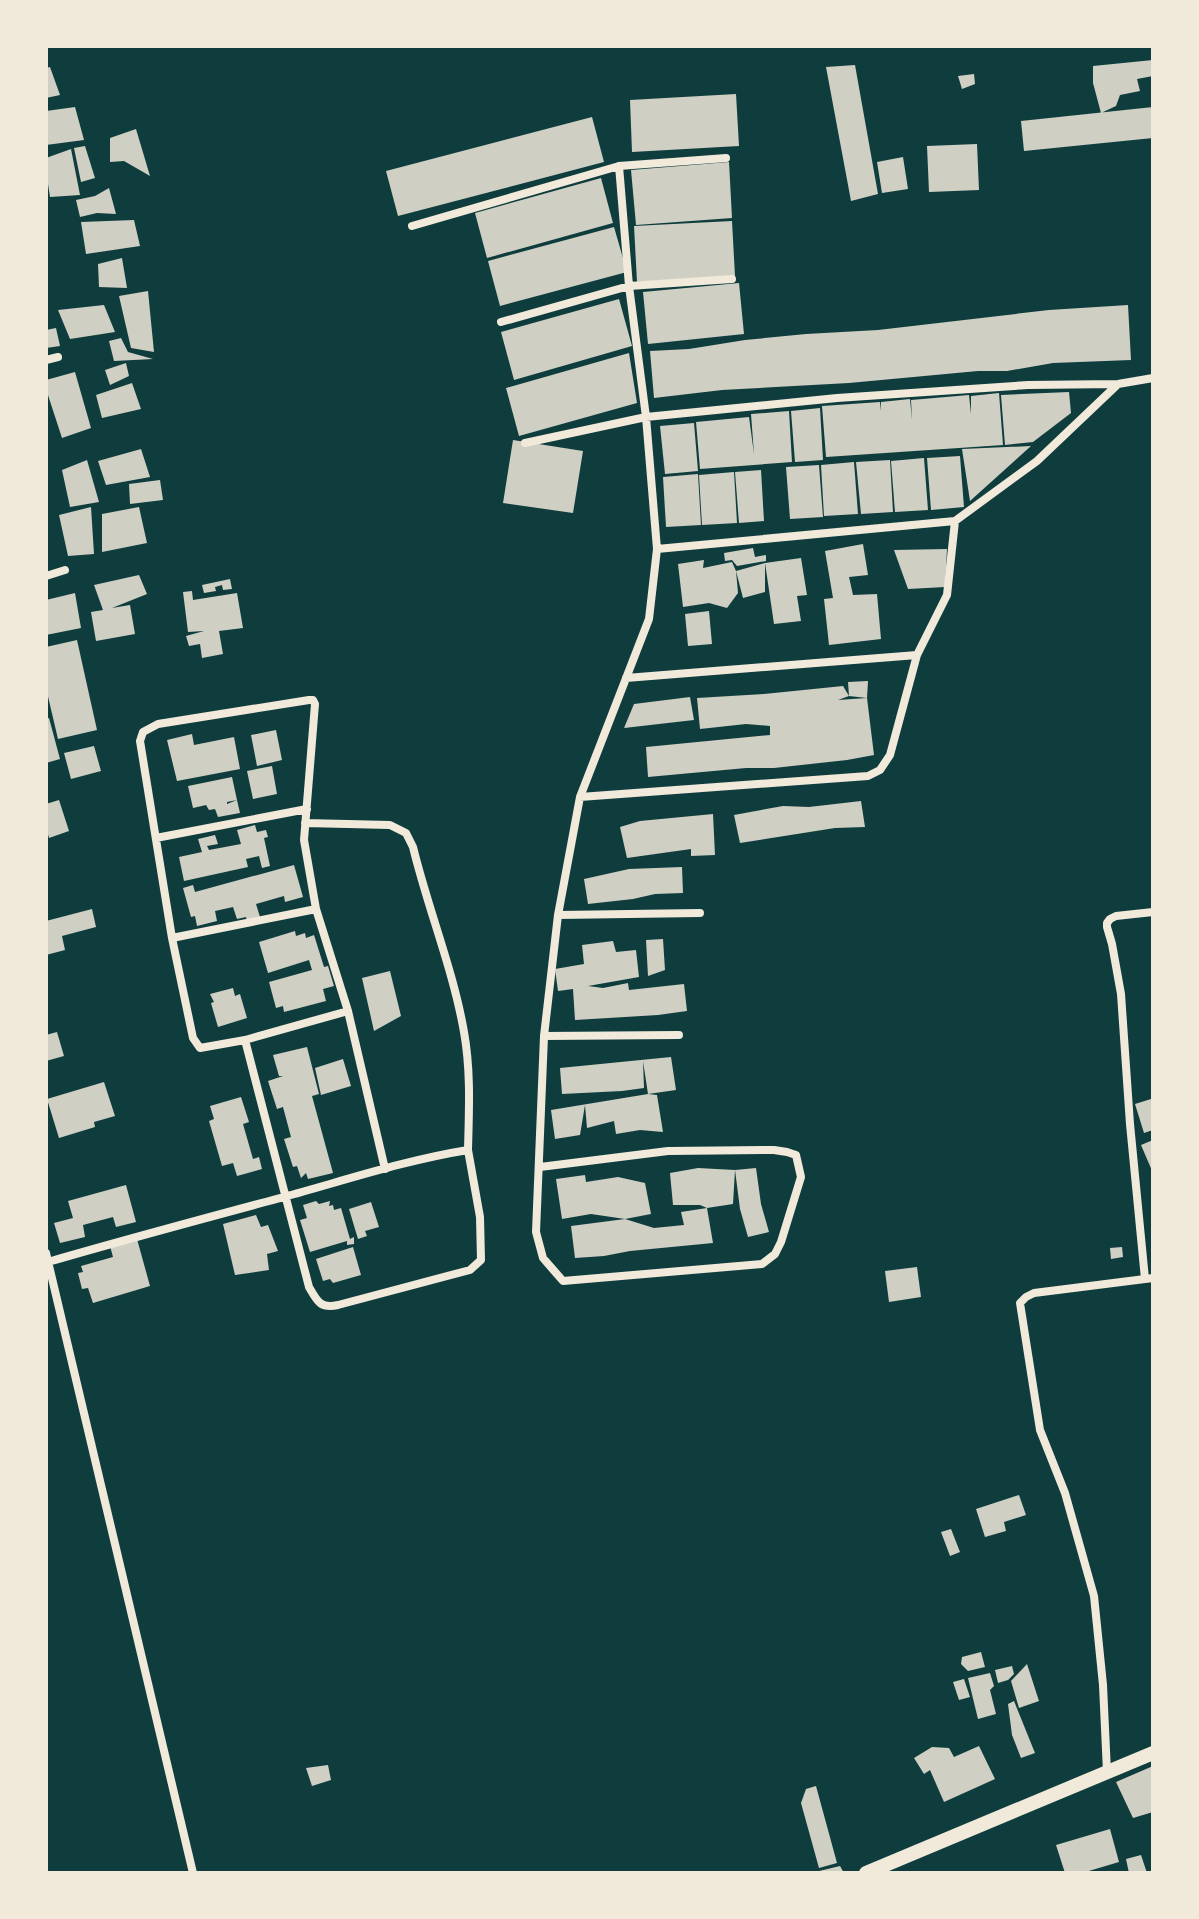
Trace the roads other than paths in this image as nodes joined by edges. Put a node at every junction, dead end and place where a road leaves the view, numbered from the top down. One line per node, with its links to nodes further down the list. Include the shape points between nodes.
1 (726, 158): 2 (street)
2 (619, 166): 3 (street); 5 (street)
3 (412, 226)
4 (732, 279): 5 (street)
5 (629, 286): 6 (street); 11 (street)
6 (501, 322)
7 (58, 357): 8 (street)
8 (46, 360)
9 (1153, 378): 10 (street)
10 (1118, 384): 11 (street, via 837,398); 13 (street, via 1037,461)
11 (646, 417): 12 (street); 14 (street)
12 (525, 443)
13 (955, 521): 14 (street); 17 (street, via 947,595)
14 (657, 549): 18 (street, via 649,619)
15 (65, 570): 16 (street)
16 (46, 576)
17 (917, 655): 18 (street); 19 (street, via 890,755 868,776)
18 (626, 678): 19 (street)
19 (580, 797): 26 (street)
20 (307, 809): 21 (street); 22 (street); 22 (street, via 313,700 175,720 149,728 140,741)
21 (305, 823): 23 (street); 32 (street, via 390,825 406,833 413,847 464,1030)
22 (156, 838): 27 (street)
23 (316, 909): 27 (street); 28 (street)
24 (1153, 912): 37 (street, via 1116,916 1107,923 1121,994)
25 (700, 913): 26 (street)
26 (558, 915): 30 (street)
27 (172, 938): 31 (street, via 195,1044 200,1048)
28 (348, 1011): 31 (street); 34 (street)
29 (679, 1035): 30 (street)
30 (544, 1036): 33 (street)
31 (245, 1040): 35 (street)
32 (468, 1150): 34 (street); 35 (street, via 480,1217 477,1265 338,1305 321,1304 309,1287)
33 (540, 1167): 33 (street, via 668,1151 774,1150 796,1155 801,1177 781,1242 762,1264 563,1281 543,1258 536,1232)
34 (385, 1169): 35 (street)
35 (285, 1197): 36 (street)
36 (47, 1257): 40 (street)
37 (1149, 1279): 39 (street, via 1034,1293 1020,1303 1040,1430 1065,1493 1094,1596)
38 (1153, 1753): 39 (street)
39 (1107, 1772): 41 (street)
40 (193, 1873)
41 (866, 1873)

